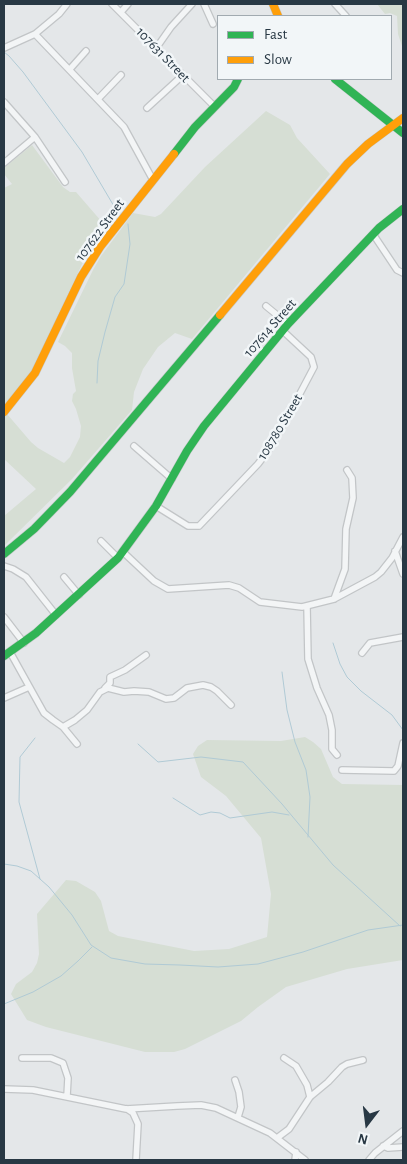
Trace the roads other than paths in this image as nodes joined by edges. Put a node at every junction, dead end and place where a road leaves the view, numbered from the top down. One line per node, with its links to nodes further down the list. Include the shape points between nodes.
1 (67, 4): 10 (street)
2 (112, 4): 7 (street, 107631 Street)
3 (128, 4): 7 (street)
4 (192, 4): 11 (street)
5 (204, 4): 9 (street)
6 (335, 4): 8 (street)
7 (121, 12): 11 (street, 107631 Street)
8 (345, 15)
9 (213, 24)
10 (35, 34): 12 (street); 14 (street)
11 (157, 47): 16 (street, 107631 Street)
12 (4, 48)
13 (86, 51): 14 (street)
14 (70, 69): 19 (street)
15 (121, 76): 19 (street)
16 (183, 76): 21 (street, 107631 Street); 22 (street)
17 (238, 80): 21 (street, 107622 Street)
18 (336, 80): 24 (street)
19 (98, 99): 28 (street, via 124,127)
20 (4, 102): 26 (street)
21 (214, 106): 28 (street, 107622 Street)
22 (147, 108)
23 (403, 118): 24 (street)
24 (394, 124): 25 (street); 43 (street, via 347,164 70,492)
25 (403, 133)
26 (35, 137): 27 (street); 29 (street)
27 (4, 163)
28 (153, 180): 35 (street, 107622 Street, via 100,247 81,277 36,374)
29 (65, 182)
30 (403, 209): 31 (street, 107614 Street)
31 (373, 234): 32 (street, via 396,270); 34 (street, 107614 Street)
32 (403, 273)
33 (266, 306): 34 (street, 108780 Street)
34 (285, 327): 38 (street, 107614 Street, via 204,426); 39 (street, 108780 Street, via 311,357 314,367 268,451 199,526 188,526)
35 (4, 412)
36 (134, 446): 38 (street)
37 (346, 470): 49 (street, via 352,478 353,498 346,529 345,569)
38 (172, 479): 39 (street, 107614 Street)
39 (156, 506): 44 (street, 107614 Street)
40 (403, 537): 42 (street)
41 (101, 541): 44 (street)
42 (395, 551): 46 (street); 49 (street, via 376,577)
43 (4, 554)
44 (120, 555): 48 (street, 107614 Street); 50 (street, via 168,589 229,585 265,604)
45 (4, 566): 51 (street, via 22,573)
46 (403, 574)
47 (64, 577): 48 (street)
48 (79, 595): 51 (street, 107614 Street)
49 (334, 598): 50 (street)
50 (307, 606): 65 (street, via 308,659 329,715 332,749)
51 (56, 615): 54 (street, 107614 Street)
52 (4, 617): 54 (street)
53 (403, 637): 55 (street, via 370,643)
54 (24, 643): 56 (street, 107614 Street)
55 (362, 653)
56 (7, 654): 58 (street)
57 (146, 655): 59 (street, via 110,677 110,683)
58 (29, 687): 60 (street); 62 (street, via 44,712)
59 (103, 690): 61 (street, via 149,692 166,699 174,698 187,688 204,685 217,690); 62 (street, via 87,710)
60 (4, 698)
61 (231, 705)
62 (63, 727): 64 (street)
63 (403, 743): 66 (street, via 394,771)
64 (77, 744)
65 (337, 754)
66 (342, 770)
67 (22, 1058): 72 (street, via 51,1058 63,1063 68,1078)
68 (284, 1058): 73 (street, via 296,1066)
69 (364, 1060): 73 (street, via 344,1066)
70 (235, 1080): 75 (street, via 239,1092)
71 (4, 1089): 72 (street)
72 (67, 1096): 74 (street)
73 (310, 1098): 77 (street, via 288,1129)
74 (126, 1109): 75 (street, via 201,1105); 81 (street, via 133,1113 138,1124)
75 (238, 1117): 77 (street)
76 (403, 1131): 78 (street)
77 (277, 1138): 80 (street)
78 (383, 1146): 79 (street); 84 (street)
79 (403, 1147)
80 (296, 1152): 82 (street); 83 (street)
81 (136, 1160)
82 (295, 1160)
83 (305, 1160)
84 (369, 1160)

